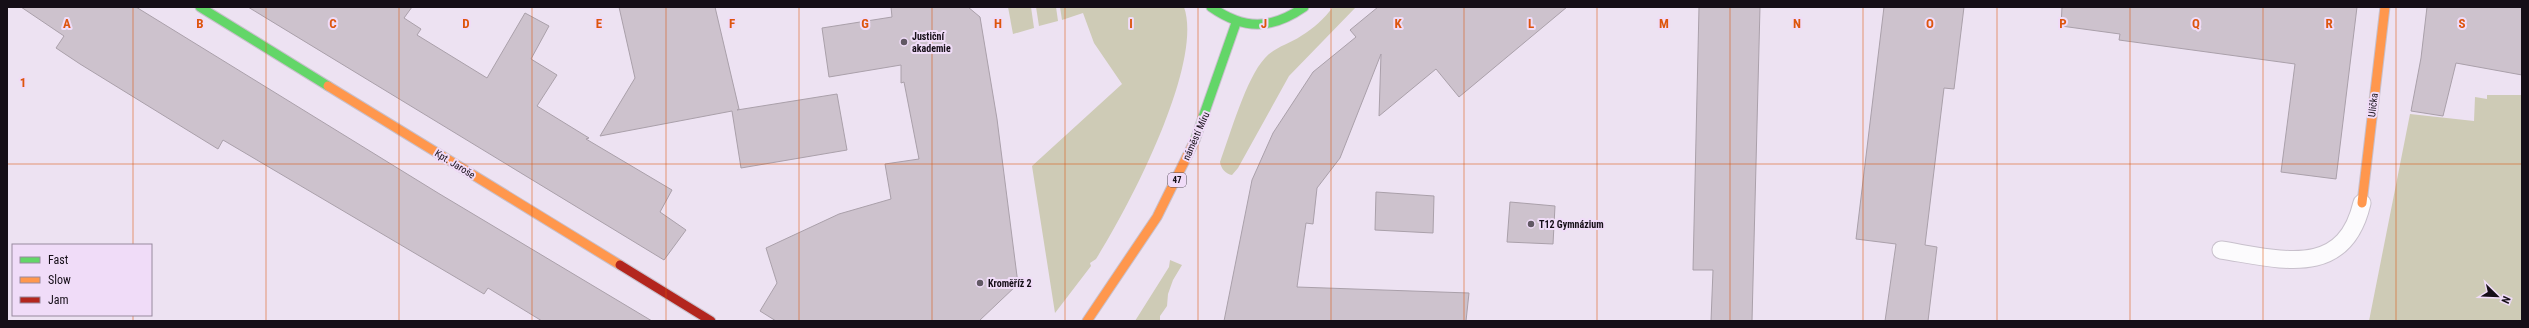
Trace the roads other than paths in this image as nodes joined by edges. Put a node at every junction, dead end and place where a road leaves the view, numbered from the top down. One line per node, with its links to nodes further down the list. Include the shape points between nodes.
1 (200, 7): 8 (street, Kpt. Jaroše)
2 (1211, 7): 5 (street)
3 (1304, 7): 5 (street, via 1284,21 1272,24 1248,26)
4 (2385, 7): 6 (street, Ulička)
5 (1236, 23): 9 (street, náměstí Míru / 47, via 1208,111 1177,180 1134,253)
6 (2362, 204): 7 (lane, via 2358,222 2348,238 2335,250 2315,259 2285,259)
7 (2221, 250)
8 (712, 321)
9 (1087, 321)

